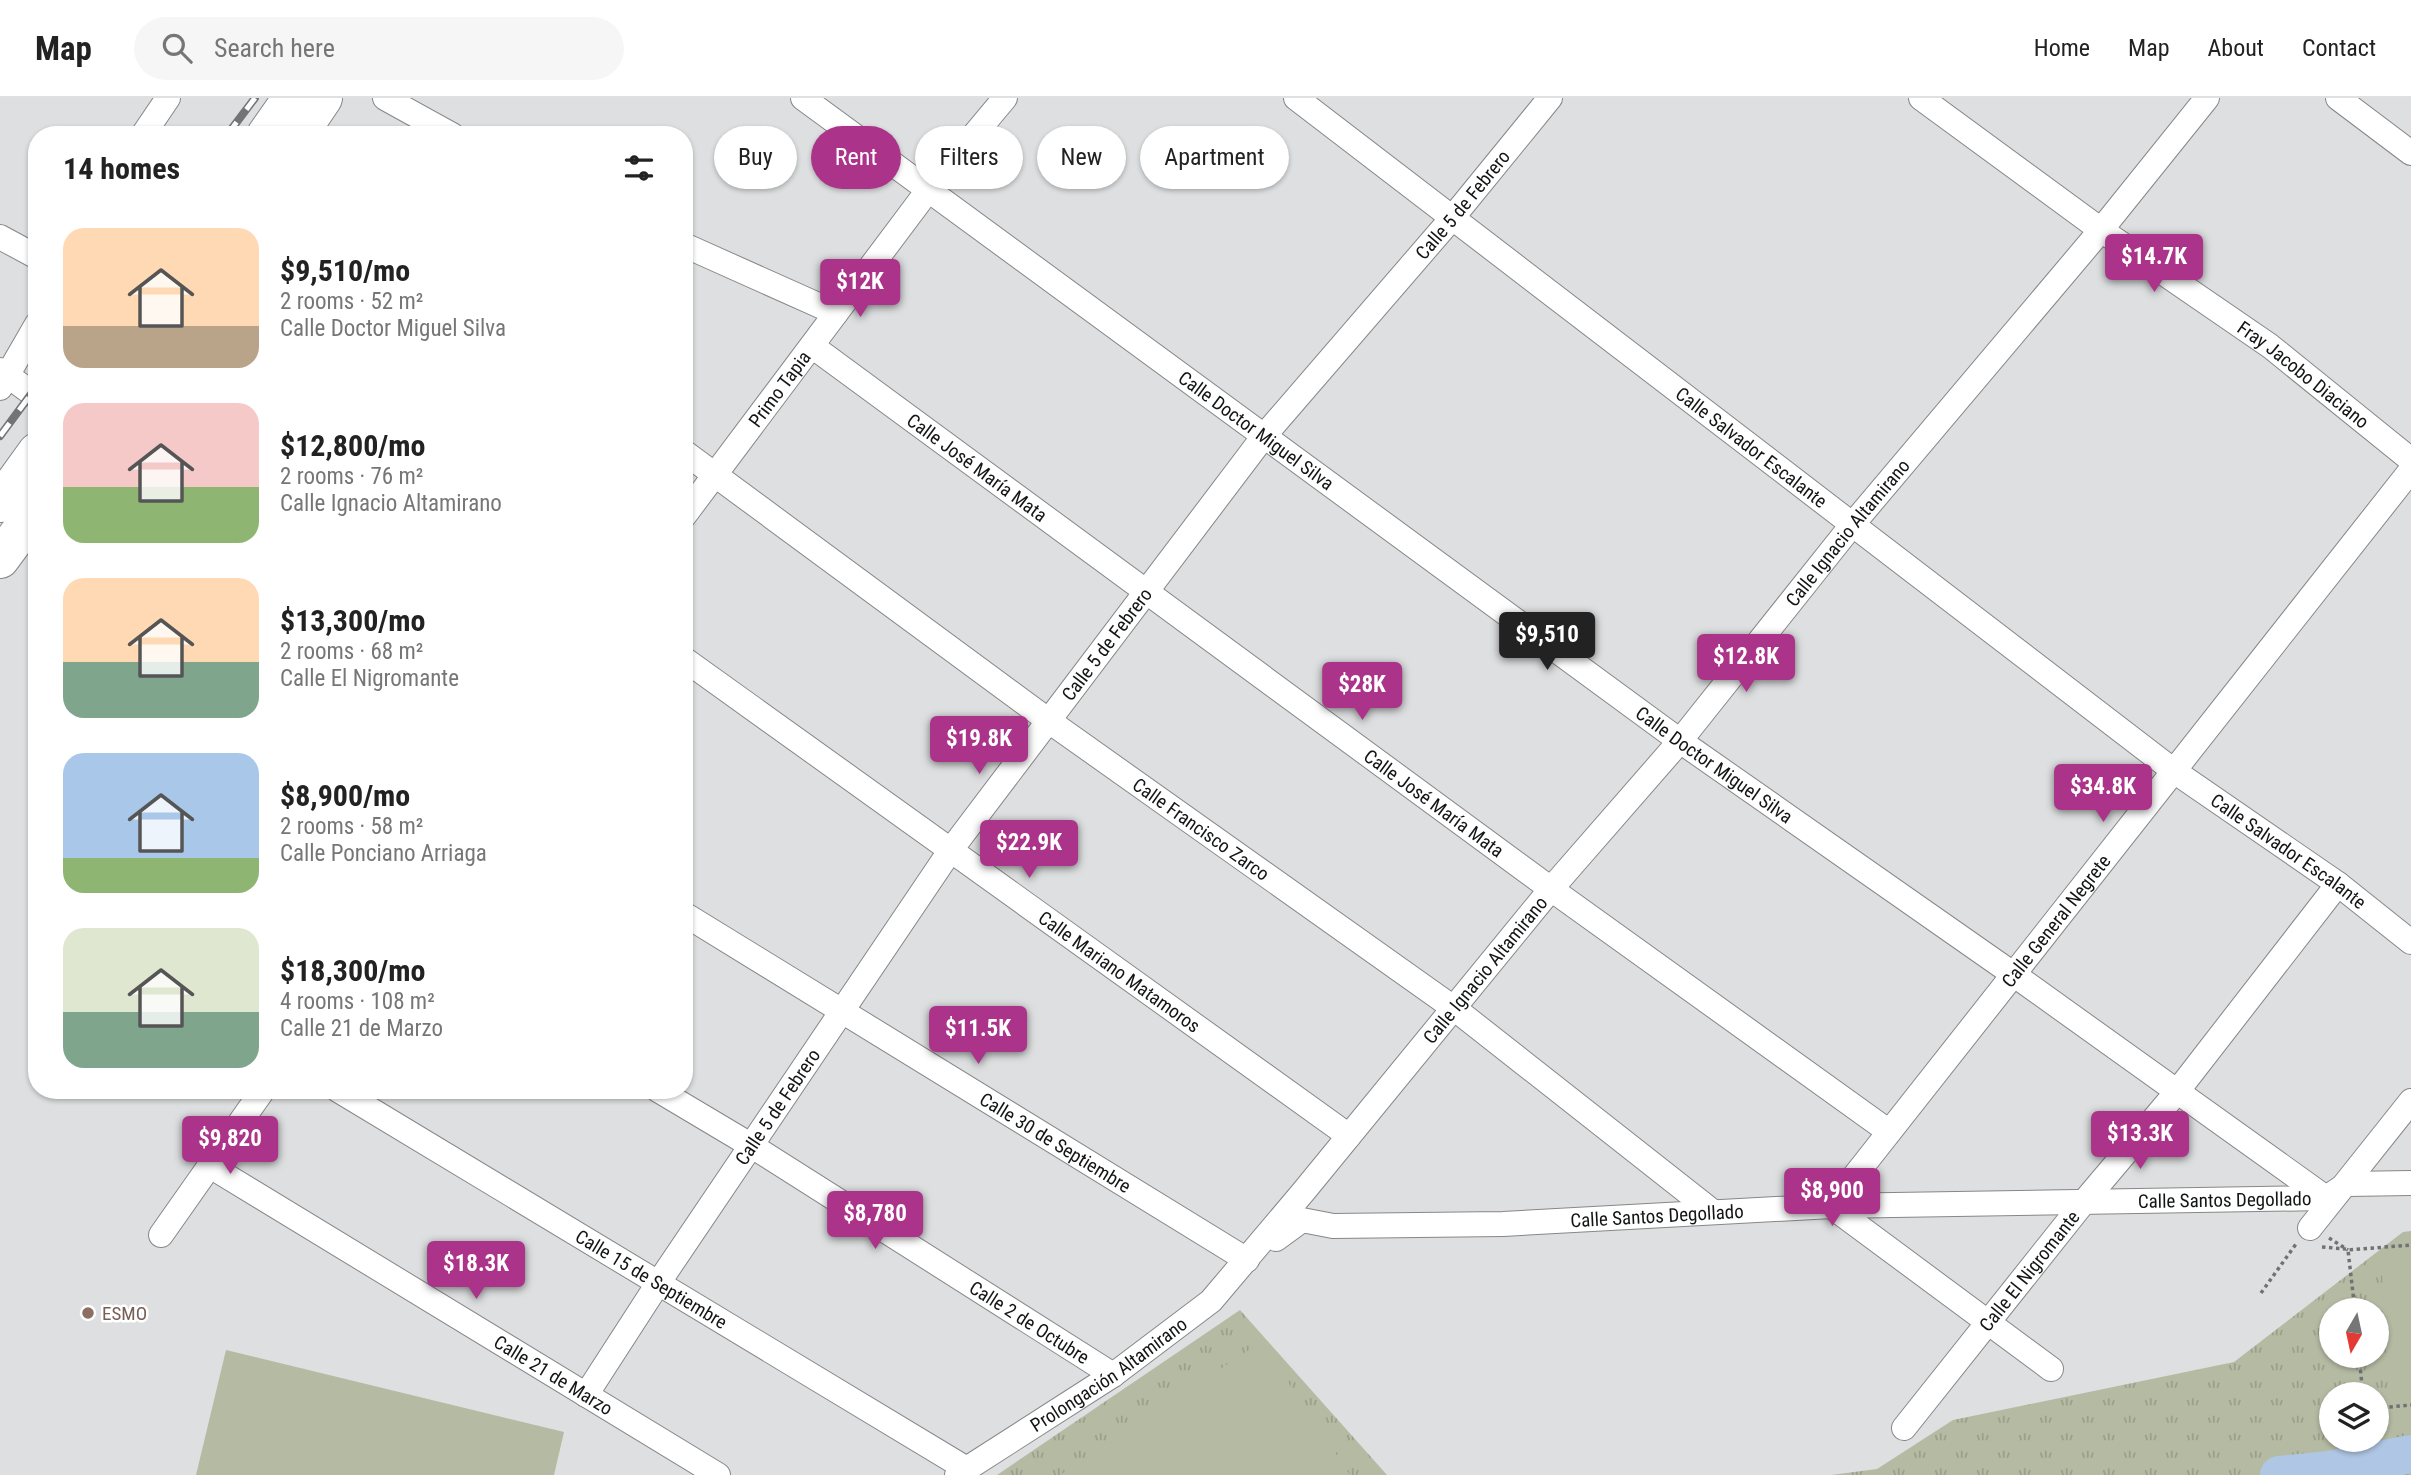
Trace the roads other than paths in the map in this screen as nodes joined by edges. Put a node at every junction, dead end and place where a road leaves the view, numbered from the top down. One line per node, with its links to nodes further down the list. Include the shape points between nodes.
1 (168, 98): 12 (street)
2 (292, 98): 13 (main road)
3 (323, 98): 14 (main road)
4 (385, 98): 15 (street)
5 (803, 98): 18 (street, Calle Doctor Miguel Silva)
6 (1006, 98): 16 (street, Primo Tapia)
7 (1296, 98): 20 (street, Calle Salvador Escalante)
8 (1550, 98): 20 (street, Calle 5 de Febrero)
9 (1921, 98): 21 (street, Fray Jacobo Diaciano)
10 (2207, 98): 21 (street, Calle Ignacio Altamirano)
11 (2338, 98): 17 (street)
12 (149, 126)
13 (272, 126)
14 (304, 126)
15 (436, 126)
16 (982, 126)
17 (2411, 153)
18 (915, 179)
19 (929, 189): 25 (street, Primo Tapia); 30 (street, Calle Doctor Miguel Silva)
20 (1453, 217): 30 (street, Calle 5 de Febrero); 39 (street, Calle Salvador Escalante)
21 (2101, 230): 32 (street, Fray Jacobo Diaciano, via 2270,346); 39 (street, Calle Ignacio Altamirano)
22 (1, 239): 24 (street)
23 (693, 249): 25 (street)
24 (28, 252)
25 (836, 313): 27 (street, Primo Tapia)
26 (28, 338): 28 (street)
27 (812, 346): 35 (street, Primo Tapia); 41 (street, Calle José María Mata)
28 (3, 378): 29 (street)
29 (28, 392)
30 (1264, 436): 41 (street, Calle 5 de Febrero); 44 (street, Calle Doctor Miguel Silva)
31 (693, 458): 35 (street, Calle Francisco Zarco)
32 (2411, 460)
33 (28, 464): 36 (main road)
34 (2411, 470): 45 (street, Calle General Negrete)
35 (716, 475): 37 (street, Primo Tapia); 43 (street, Calle Francisco Zarco)
36 (0, 503)
37 (693, 504)
38 (28, 521): 40 (main road)
39 (1852, 525): 44 (street, Calle Ignacio Altamirano); 45 (street, Calle Salvador Escalante)
40 (0, 559)
41 (1147, 591): 43 (street, Calle 5 de Febrero); 48 (street, Calle José María Mata)
42 (693, 665): 46 (street, Calle Mariano Matamoros)
43 (1049, 721): 46 (street, Calle 5 de Febrero); 53 (street, Calle Francisco Zarco)
44 (1680, 741): 48 (street, Calle Ignacio Altamirano); 51 (street, Calle Doctor Miguel Silva)
45 (2174, 771): 47 (street, Calle Salvador Escalante); 51 (street, Calle General Negrete)
46 (950, 851): 52 (street, Calle 5 de Febrero); 60 (street, Calle Mariano Matamoros)
47 (2338, 884): 50 (street, Calle Salvador Escalante); 54 (street, Calle El Nigromante)
48 (1551, 889): 53 (street, Calle Ignacio Altamirano); 59 (street, Calle José María Mata)
49 (693, 919): 52 (street, Calle 30 de Septiembre)
50 (2411, 942)
51 (2013, 974): 54 (street, Calle Doctor Miguel Silva); 59 (street, Calle General Negrete)
52 (843, 1009): 61 (street, Calle 5 de Febrero); 73 (street, Calle 30 de Septiembre)
53 (1455, 1009): 60 (street, Calle Ignacio Altamirano); 69 (street, Calle Francisco Zarco)
54 (2176, 1093): 66 (street, Calle Doctor Miguel Silva); 67 (street, Calle El Nigromante)
55 (256, 1099): 62 (street)
56 (353, 1099): 74 (street, Calle 15 de Septiembre)
57 (673, 1099): 61 (street, Calle 2 de Octubre)
58 (2411, 1101): 64 (street)
59 (1888, 1131): 68 (street, Calle General Negrete)
60 (1349, 1136): 65 (street, Calle Ignacio Altamirano)
61 (752, 1146): 74 (street, Calle 5 de Febrero); 77 (street, Calle 2 de Octubre)
62 (210, 1166): 72 (street); 78 (street, Calle 21 de Marzo)
63 (2411, 1182): 64 (street)
64 (2347, 1184): 66 (street, Calle Santos Degollado); 71 (street)
65 (1304, 1191): 70 (street); 73 (street, Calle Ignacio Altamirano)
66 (2326, 1198): 67 (street, Calle Santos Degollado)
67 (2082, 1203): 68 (street, Calle Santos Degollado); 75 (street, Calle El Nigromante)
68 (1831, 1206): 69 (street, Calle Santos Degollado); 75 (street)
69 (1713, 1212): 70 (street, Calle Santos Degollado, via 1503,1224 1333,1226)
70 (1302, 1220): 73 (street)
71 (2310, 1228)
72 (161, 1236)
73 (1247, 1260): 77 (street, Prolongación Altamirano, via 1211,1301)
74 (659, 1282): 78 (street, Calle 5 de Febrero); 80 (street, Calle 15 de Septiembre)
75 (1987, 1323): 76 (street); 79 (street, Calle El Nigromante)
76 (2052, 1369)
77 (1113, 1375): 80 (street, Prolongación Altamirano)
78 (586, 1395): 81 (street, Calle 21 de Marzo)
79 (1904, 1428)
80 (961, 1472)
81 (718, 1475)

